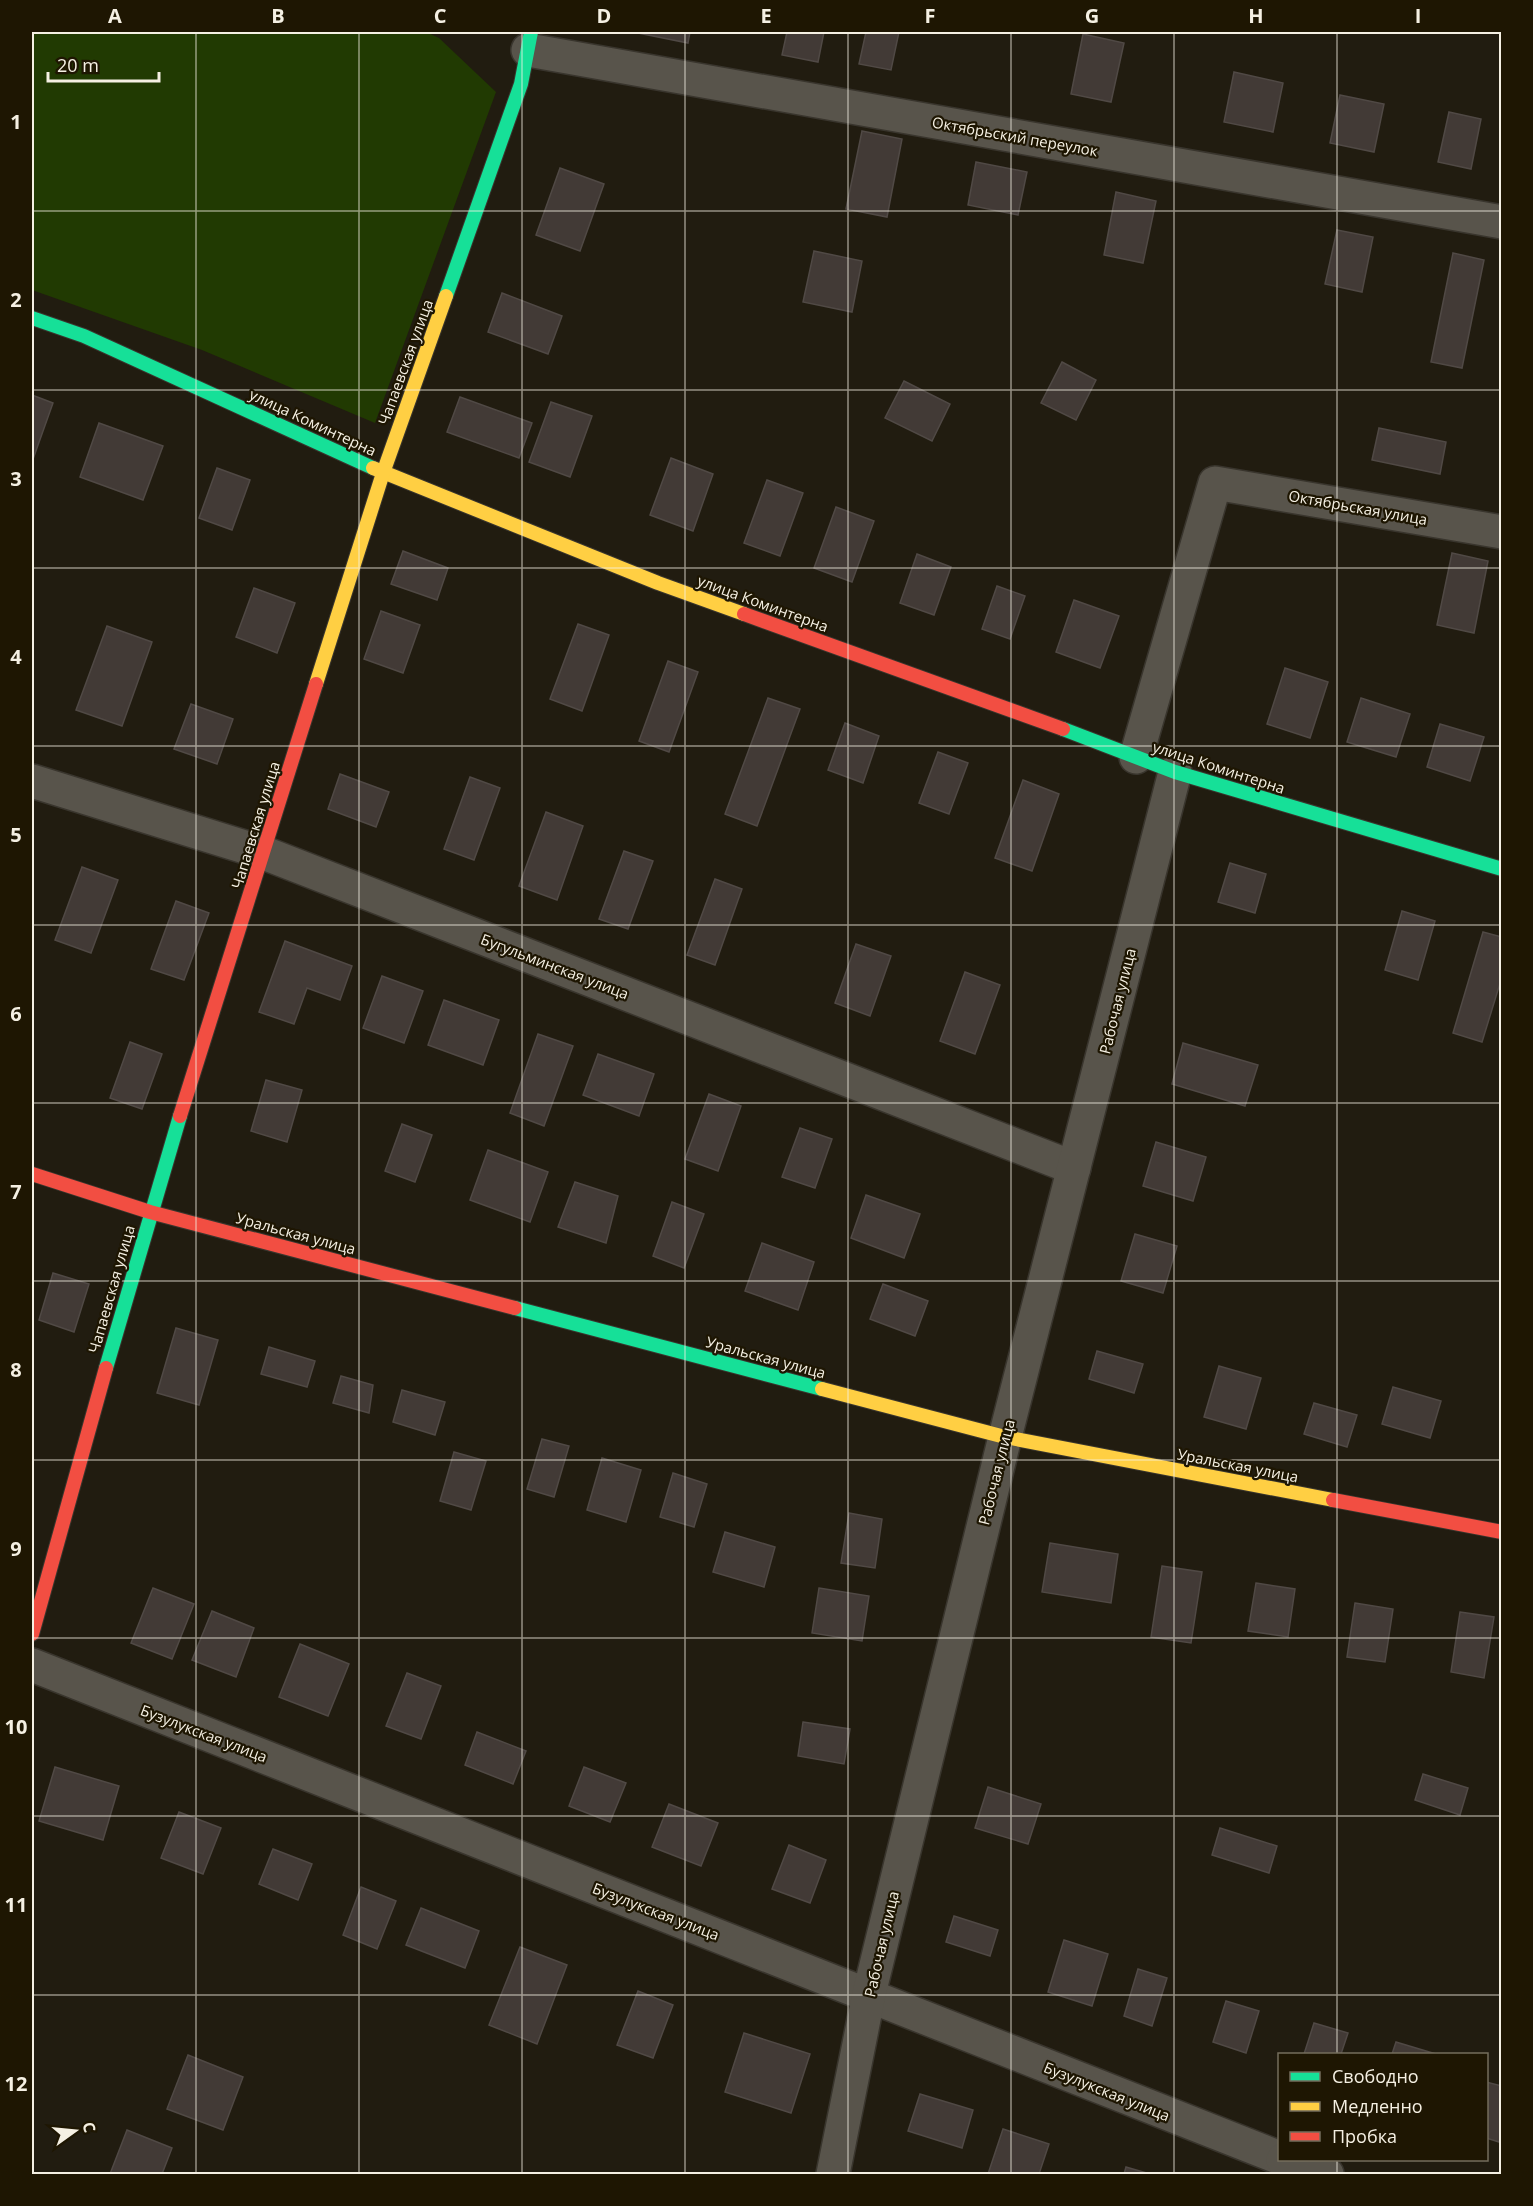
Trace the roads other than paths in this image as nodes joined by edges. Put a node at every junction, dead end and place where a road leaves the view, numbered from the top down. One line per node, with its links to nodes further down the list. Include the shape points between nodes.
1 (530, 41): 2 (street, Октябрьский переулок); 4 (street, Чапаевская улица, via 521,84)
2 (1502, 222)
3 (32, 318): 4 (street, улица Коминтерна, via 84,336)
4 (383, 472): 6 (street, улица Коминтерна, via 658,583); 9 (street, Чапаевская улица)
5 (1502, 532): 6 (street, Октябрьская улица, via 1215,483)
6 (1136, 757): 7 (street, улица Коминтерна)
7 (1175, 772): 10 (street, улица Коминтерна); 11 (street, Рабочая улица)
8 (32, 781): 9 (street, Бугульминская улица)
9 (264, 853): 11 (street, Бугульминская улица); 13 (street, Чапаевская улица)
10 (1502, 869)
11 (1074, 1168): 14 (street, Рабочая улица)
12 (32, 1174): 13 (street, Уральская улица)
13 (150, 1212): 14 (street, Уральская улица); 16 (street, Чапаевская улица)
14 (1005, 1437): 15 (street, Уральская улица); 18 (street, Рабочая улица)
15 (1502, 1532)
16 (32, 1634)
17 (32, 1665): 18 (street, Бузулукская улица)
18 (869, 1994): 19 (street, Бузулукская улица); 21 (street, Рабочая улица)
19 (1278, 2158)
20 (1287, 2161): 22 (street, Бузулукская улица)
21 (833, 2175)
22 (1326, 2175)

